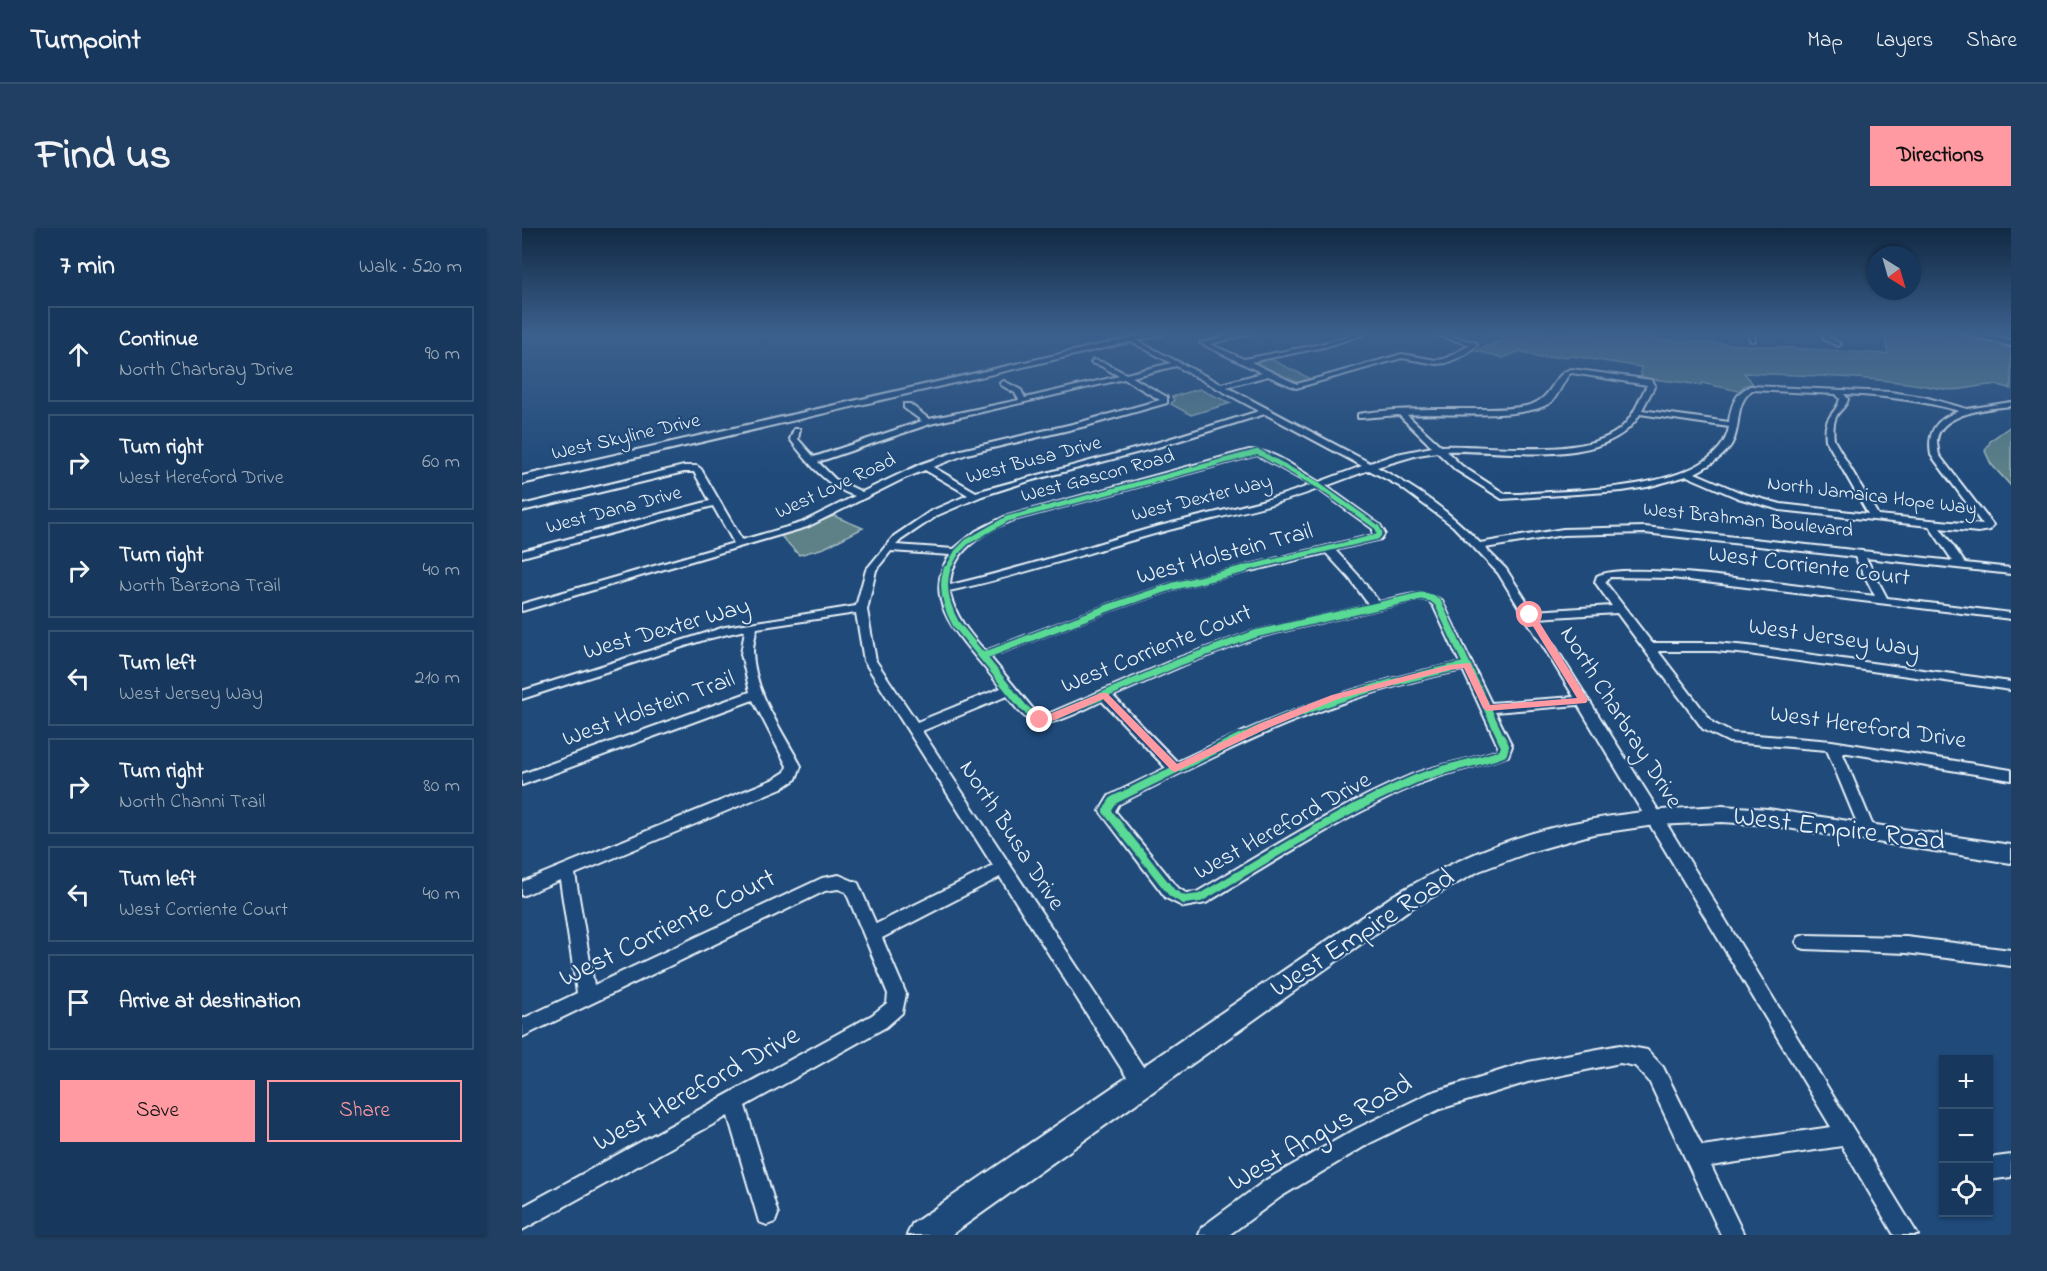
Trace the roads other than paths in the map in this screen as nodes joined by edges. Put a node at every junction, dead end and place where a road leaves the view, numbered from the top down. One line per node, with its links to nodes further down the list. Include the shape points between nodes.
1 (953, 381): 29 (street, West Skyline Drive)
2 (1109, 381): 13 (street)
3 (1133, 381): 26 (street, West Love Road, via 1164,401 992,444)
4 (1210, 381): 11 (street, North Charbray Drive)
5 (1243, 381): 11 (street)
6 (1284, 381): 7 (street, via 1296,386)
7 (1315, 381)
8 (1561, 381): 19 (street, West Dexter Way, via 1548,400 1529,408)
9 (1642, 381): 18 (street, West Dexter Way, via 1651,385)
10 (1004, 383): 13 (street, via 1018,392)
11 (1221, 387): 16 (street, North Charbray Drive)
12 (1838, 392): 17 (street, via 1916,397); 22 (street, via 1750,388 1738,400); 35 (street, via 1844,399 1833,415 1830,440)
13 (1023, 401): 21 (street)
14 (2011, 404): 17 (street)
15 (907, 406): 21 (street)
16 (1266, 411): 27 (street, North Charbray Drive); 31 (street, West Busa Drive)
17 (1967, 411): 36 (street, North Jamaica Hope Way, via 1937,427 1931,446 1988,525 1986,528)
18 (1639, 412): 22 (street); 24 (street, West Dexter Way, via 1624,431 1584,446)
19 (1401, 413): 20 (street); 24 (street)
20 (1361, 416)
21 (927, 422): 25 (street)
22 (1732, 425): 28 (street, via 1727,445)
23 (797, 431): 25 (street, via 794,439)
24 (1437, 449): 27 (street, West Dexter Way); 28 (street, via 1459,468 1509,497 1634,487)
25 (812, 461): 32 (street, via 827,479)
26 (924, 466): 31 (street); 32 (street, West Love Road)
27 (1371, 467): 30 (street, West Dexter Way); 38 (street, North Charbray Drive, via 1430,503)
28 (1687, 472): 35 (street, North Jamaica Hope Way, via 1761,503)
29 (522, 480)
30 (1319, 486): 40 (street, West Holstein Trail, via 1377,526 1380,533 1377,537); 41 (street, West Gascon Road, via 1258,452 1249,453 1006,519 974,534); 46 (street, West Dexter Way, via 1255,507 1099,546 1010,575)
31 (975, 495): 39 (street, West Busa Drive, via 928,515)
32 (864, 496): 37 (street, West Love Road, via 804,525)
33 (716, 502): 34 (street, via 697,469 691,468); 37 (street); 42 (street, West Dana Drive)
34 (522, 508)
35 (1875, 518): 36 (street, North Jamaica Hope Way)
36 (1932, 524): 44 (street)
37 (740, 545): 49 (street, West Love Road)
38 (1480, 546): 43 (street, West Brahman Boulevard, via 1563,532 1614,529 1674,532); 52 (street, North Charbray Drive, via 1502,571)
39 (887, 548): 41 (street); 50 (street, West Busa Drive, via 868,576)
40 (1327, 548): 48 (street); 56 (street, West Holstein Trail, via 1174,586)
41 (955, 552): 46 (street, via 945,570)
42 (522, 554)
43 (1858, 554): 44 (street, West Brahman Boulevard); 47 (street)
44 (1961, 565): 45 (street, West Brahman Boulevard)
45 (2011, 571)
46 (944, 589): 56 (street, via 953,619)
47 (1882, 599): 51 (street, West Corriente Court, via 1672,575 1608,574 1600,582); 53 (street, West Corriente Court)
48 (1375, 605): 57 (street, West Corriente Court, via 1421,596 1432,598 1438,603); 62 (street, West Corriente Court, via 1255,634)
49 (522, 608)
50 (860, 609): 54 (street, West Dexter Way); 65 (street, North Busa Drive, via 862,638 870,661)
51 (1622, 609): 52 (street); 55 (street)
52 (1530, 615): 63 (street, North Charbray Drive)
53 (2011, 615)
54 (751, 626): 60 (street, via 747,652); 61 (street, West Dexter Way, via 703,636)
55 (1650, 647): 58 (street, West Jersey Way, via 1748,650); 66 (street, West Hereford Drive, via 1717,733)
56 (983, 656): 59 (street)
57 (1467, 665): 64 (street); 67 (street, via 1335,697)
58 (2011, 686)
59 (1011, 689): 62 (street, West Corriente Court, via 1031,716 1040,720); 65 (street)
60 (758, 694): 69 (street, West Holstein Trail); 74 (street, via 794,766 790,775)
61 (522, 695)
62 (1104, 695): 67 (street)
63 (1583, 700): 64 (street); 70 (street, North Charbray Drive)
64 (1487, 708): 67 (street, West Hereford Drive, via 1505,746 1503,753 1419,778 1387,792 1200,898 1184,900 1172,893 1107,811 1114,800)
65 (913, 729): 73 (street, North Busa Drive)
66 (1832, 746): 68 (street, West Hereford Drive); 71 (street)
67 (1175, 769)
68 (2011, 775)
69 (522, 780)
70 (1655, 817): 71 (street, West Empire Road, via 1722,814); 81 (street, West Empire Road, via 1546,838 1471,865 1402,902); 83 (street, North Charbray Drive)
71 (1867, 831): 72 (street, West Empire Road)
72 (2011, 854)
73 (1003, 868): 76 (street); 81 (street, North Busa Drive)
74 (567, 871): 75 (street); 79 (street)
75 (522, 889)
76 (872, 935): 79 (street, West Corriente Court, via 852,888 839,882 822,885); 82 (street, West Hereford Drive, via 897,994 897,1006 879,1021)
77 (1805, 942): 78 (street, via 1906,945)
78 (2011, 957)
79 (587, 998): 80 (street, West Corriente Court)
80 (522, 1028)
81 (1142, 1083): 89 (street, West Empire Road)
82 (734, 1102): 87 (street); 88 (street, West Hereford Drive)
83 (1846, 1135): 84 (street); 92 (street, North Charbray Drive)
84 (1695, 1158): 90 (street, West Angus Road, via 1656,1074 1640,1057 1620,1054 1528,1072 1437,1100 1363,1136 1284,1182); 91 (street)
85 (2011, 1167): 86 (street)
86 (1993, 1169)
87 (767, 1214)
88 (522, 1219)
89 (923, 1235)
90 (1210, 1235)
91 (1733, 1235)
92 (1906, 1235)

